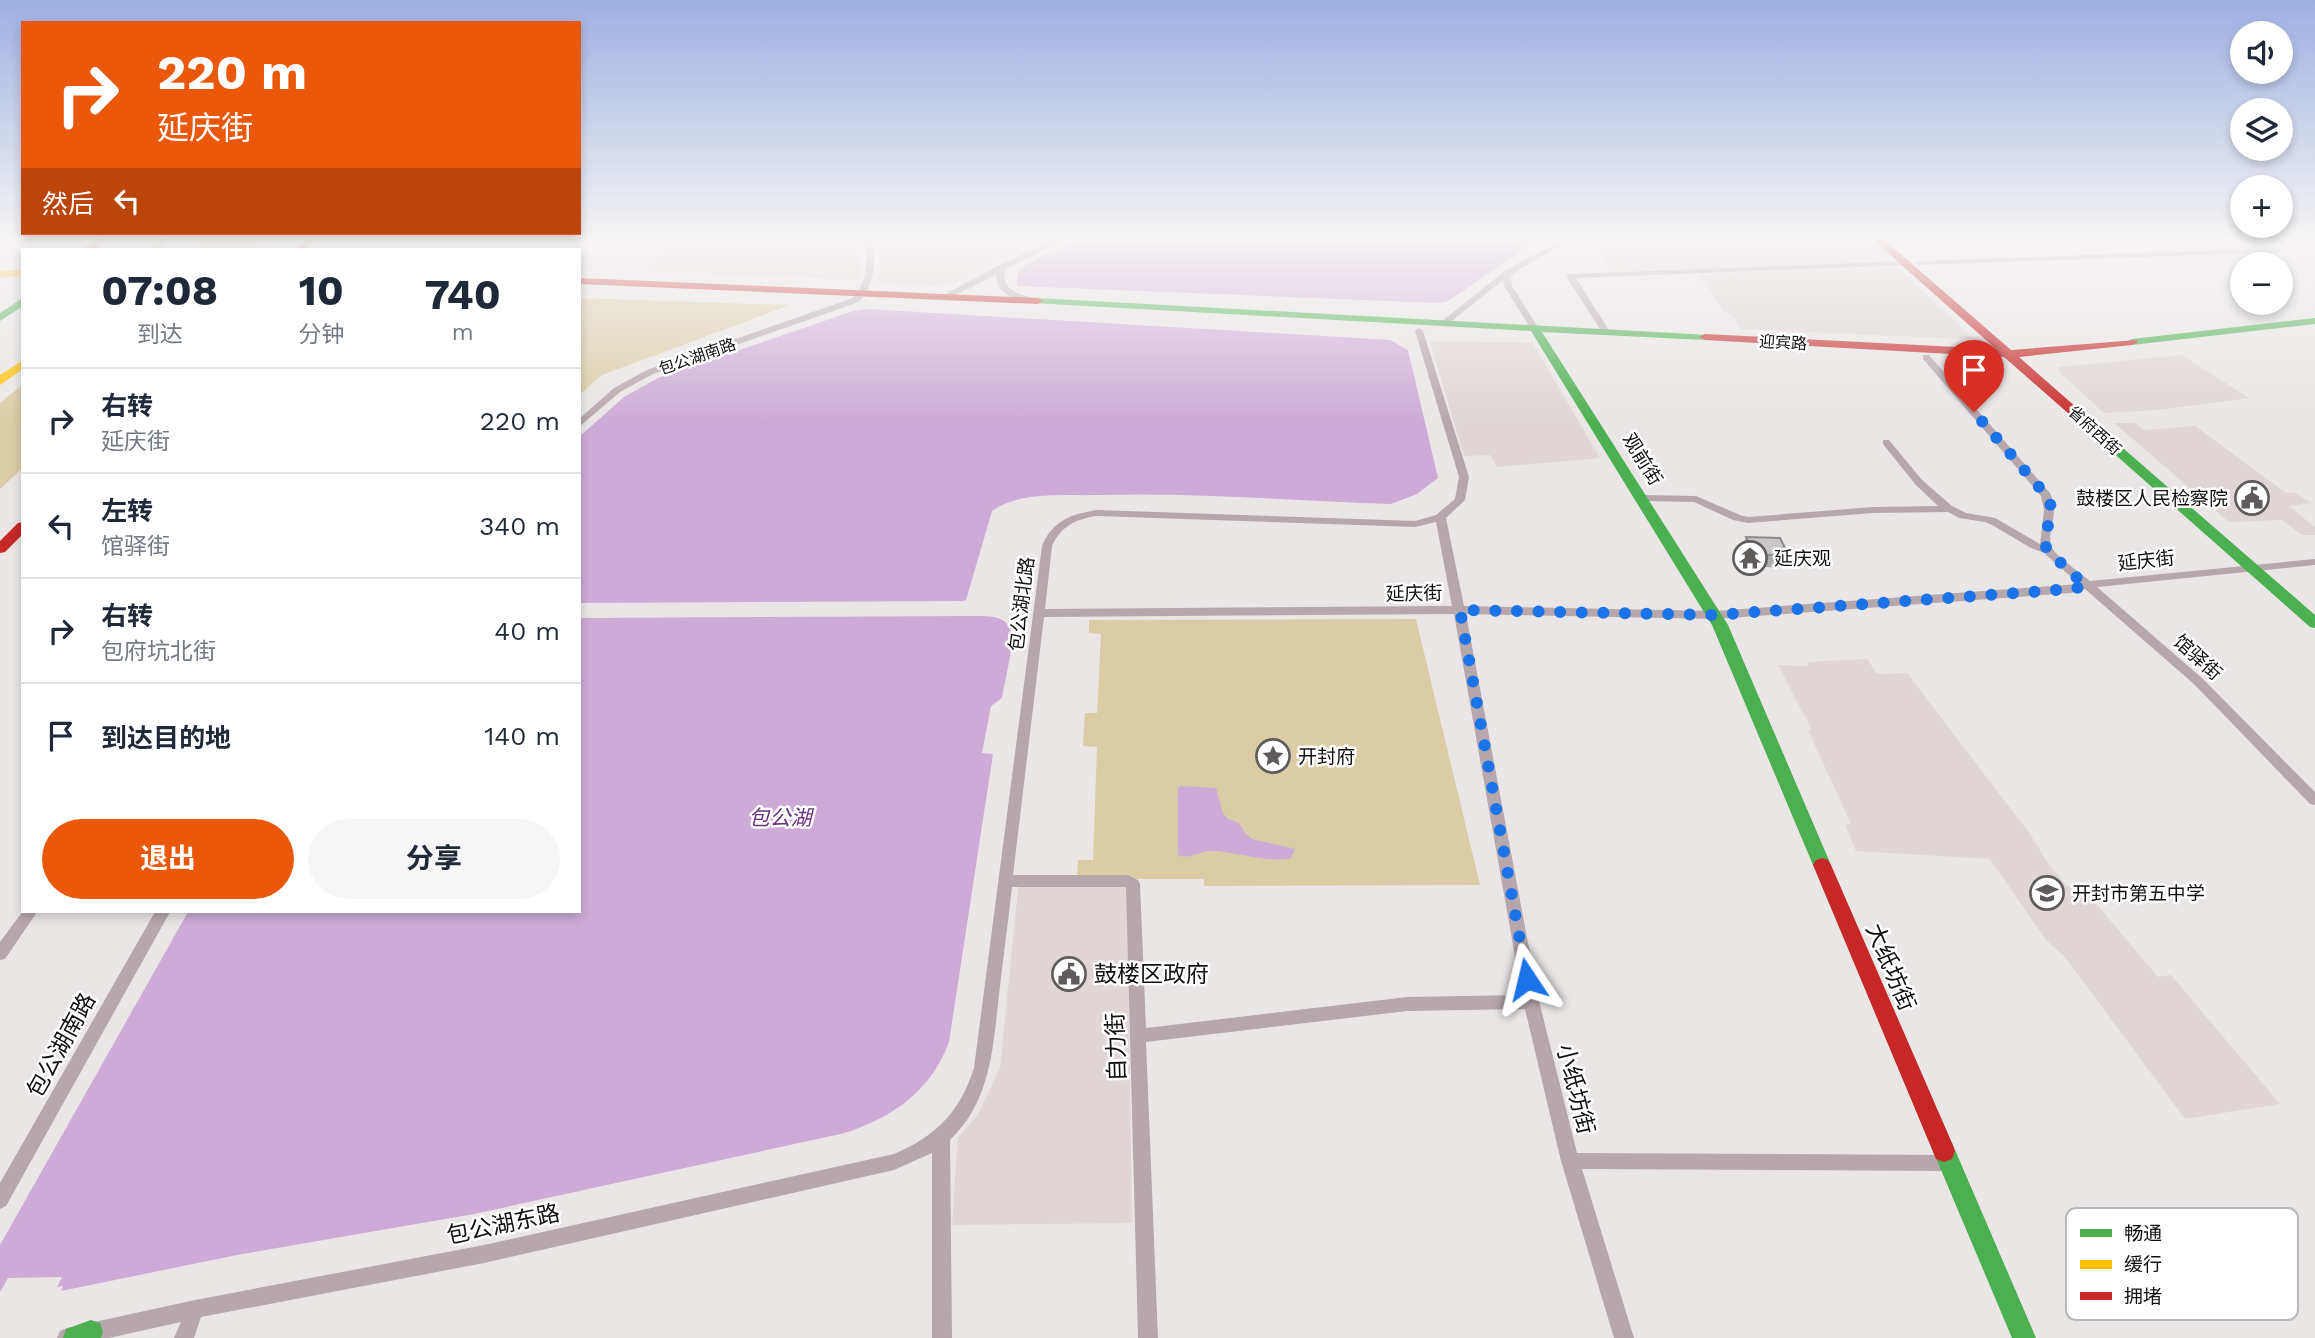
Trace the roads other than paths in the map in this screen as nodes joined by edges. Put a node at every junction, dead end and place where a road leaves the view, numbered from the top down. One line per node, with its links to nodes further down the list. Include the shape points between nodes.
1 (850, 299): 24 (street, 包公湖南路, via 650,372 617,390)
2 (915, 299): 15 (main road, 迎宾路)
3 (1005, 299): 9 (main road, 迎宾路)
4 (1027, 299): 9 (street)
5 (1474, 299): 13 (street)
6 (1517, 299): 16 (street)
7 (1585, 299): 17 (street)
8 (1953, 299): 20 (main road, 省府西街)
9 (1032, 301): 13 (main road, 迎宾路)
10 (21, 302): 11 (main road)
11 (0, 318)
12 (2315, 321): 20 (main road, 迎宾路)
13 (1445, 322): 16 (main road, 迎宾路)
14 (2315, 327): 20 (main road, 迎宾路)
15 (1419, 331): 16 (main road, 迎宾路); 28 (street, via 1464,477 1460,500)
16 (1537, 331): 17 (main road, 迎宾路); 19 (main road, 迎宾路); 26 (main road, 观前街)
17 (1606, 332): 20 (main road, 迎宾路)
18 (21, 357): 22 (main road)
19 (1926, 357): 20 (main road, 迎宾路); 31 (street, via 2046,495 2051,506 2045,540)
20 (2017, 357): 33 (main road, 省府西街)
21 (21, 365): 23 (main road)
22 (0, 373)
23 (0, 381)
24 (581, 422)
25 (1886, 442): 27 (street, via 1929,494)
26 (1643, 498): 27 (street, via 1696,499 1748,520); 38 (main road, 观前街)
27 (1951, 509): 31 (street, 馆驿街, via 1991,520)
28 (1440, 517): 36 (street, 小纸坊街); 37 (street, 包公湖北路, via 1415,524 1082,515 1062,523 1051,536)
29 (21, 528): 30 (main road)
30 (0, 548)
31 (2048, 551): 34 (street, 馆驿街)
32 (2315, 562): 33 (street, 延庆街)
33 (2258, 567): 34 (street, 延庆街); 35 (main road, 省府西街); 39 (main road, 省府西街)
34 (2086, 586): 38 (street, 延庆街); 40 (street, 馆驿街, via 2199,682)
35 (2315, 608)
36 (1460, 610): 37 (street, 延庆街); 38 (street, 延庆街); 45 (street, 小纸坊街)
37 (1039, 612): 41 (street, 包公湖北路)
38 (1715, 615): 49 (main road, 大纸坊街)
39 (2315, 623)
40 (2315, 800)
41 (1005, 881): 46 (street, 自力街, via 1133,884); 47 (street, 包公湖北路, via 978,1082 965,1112)
42 (29, 913): 44 (street)
43 (162, 913): 50 (street, 包公湖南路)
44 (0, 954)
45 (1531, 1002): 46 (street, via 1406,1004); 48 (street, 小纸坊街)
46 (1139, 1036): 56 (street, 自力街)
47 (941, 1135): 51 (street, 包公湖东路, via 894,1162 484,1254); 55 (street)
48 (1570, 1161): 49 (street); 57 (street, 小纸坊街)
49 (1950, 1163): 58 (main road, 大纸坊街)
50 (0, 1200)
51 (195, 1309): 52 (street, 包公湖东路); 54 (street)
52 (83, 1335): 53 (street, 包公湖东路)
53 (67, 1338)
54 (184, 1338)
55 (942, 1338)
56 (1147, 1338)
57 (1624, 1338)
58 (2024, 1338)

